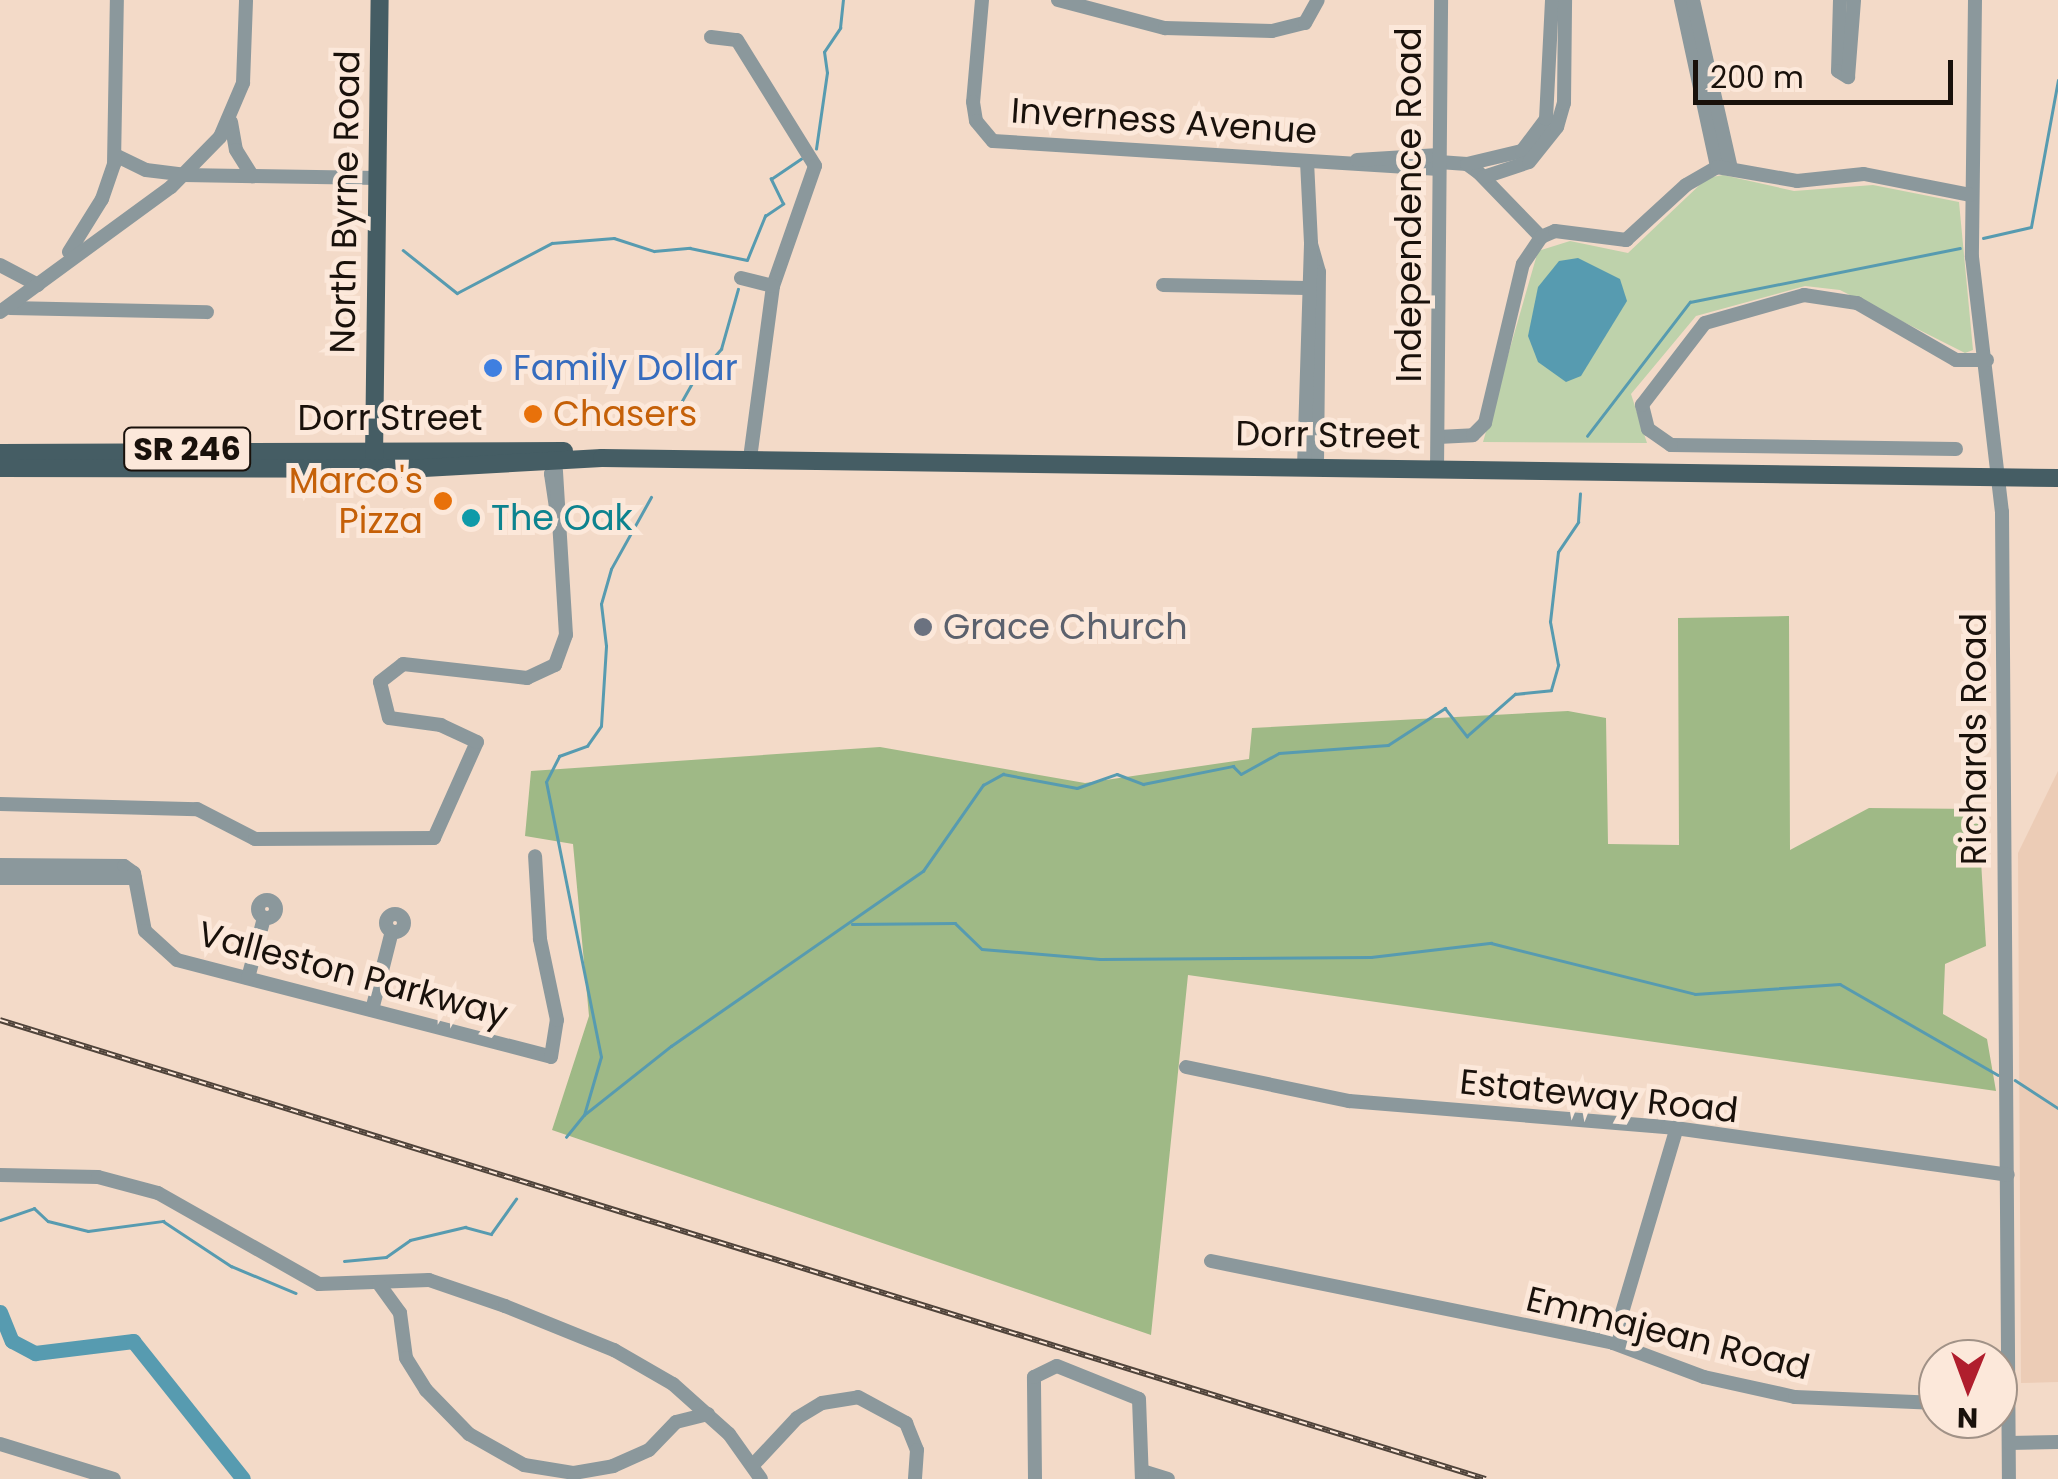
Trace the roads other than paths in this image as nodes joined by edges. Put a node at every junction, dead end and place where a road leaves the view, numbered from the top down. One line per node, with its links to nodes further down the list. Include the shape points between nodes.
1 (117, 0): 17 (street)
2 (246, 0): 16 (street, via 243,83)
3 (380, 0): 25 (main road, North Byrne Road)
4 (982, 0): 18 (street, Inverness Avenue, via 973,102 984,133 1016,145)
5 (1058, 0): 14 (street, via 1165,28 1284,30)
6 (1441, 0): 19 (street, Independence Road)
7 (1552, 0): 20 (street, via 1546,120 1522,150)
8 (1565, 0): 24 (street, via 1564,103 1557,127 1529,162)
9 (1680, 0): 21 (street)
10 (1692, 0): 21 (street)
11 (1840, 0): 12 (street, via 1838,71 1846,77 1854,68)
12 (1854, 0)
13 (1976, 0): 26 (street, Richards Road)
14 (1315, 7)
15 (711, 37): 33 (street, via 738,40 815,166)
16 (231, 122): 22 (street); 23 (street, via 236,150)
17 (114, 155): 22 (street, via 146,170); 28 (street, via 102,199)
18 (1307, 162): 19 (street, Inverness Avenue); 34 (street)
19 (1439, 162): 20 (street, Inverness Avenue); 38 (street, Independence Road)
20 (1467, 164): 24 (street)
21 (1724, 168): 26 (street, via 1797,181 1864,174); 27 (street, via 1686,185 1626,240 1555,231)
22 (184, 176): 23 (street); 28 (street)
23 (252, 176): 25 (street)
24 (1484, 177): 27 (street)
25 (378, 178): 43 (main road, North Byrne Road)
26 (1970, 195): 37 (street, Richards Road)
27 (1542, 237): 38 (street, via 1522,264 1485,423 1473,435)
28 (62, 263): 31 (street)
29 (0, 265): 31 (street)
30 (741, 278): 33 (street)
31 (38, 284): 35 (street)
32 (1164, 285): 34 (street)
33 (773, 286): 45 (street)
34 (1311, 287): 48 (street)
35 (4, 310): 36 (street)
36 (207, 312)
37 (1987, 360): 39 (street, via 1956,360 1857,303 1828,294 1726,313 1684,344 1642,405 1658,438); 52 (street, Richards Road)
38 (1438, 436): 49 (street, Independence Road)
39 (1715, 446): 40 (street); 50 (street)
40 (1921, 449): 41 (street); 51 (street)
41 (1956, 449)
42 (0, 452): 43 (main road, Dorr Street / SR 246)
43 (374, 457): 44 (main road, Dorr Street / SR 246, via 591,451); 46 (main road, Dorr Street / SR 246); 47 (main road, Dorr Street / SR 246)
44 (596, 458): 45 (main road, Dorr Street / SR 246); 46 (main road, Dorr Street / SR 246)
45 (750, 459): 48 (main road, Dorr Street / SR 246)
46 (556, 467): 54 (street, via 566,635 549,672 520,678 402,664 380,682 389,718 441,725 477,742 439,832 428,841 255,839 197,809)
47 (0, 468)
48 (1310, 468): 49 (main road, Dorr Street / SR 246)
49 (1437, 470): 50 (main road, Dorr Street / SR 246)
50 (1715, 475): 51 (main road, Dorr Street / SR 246)
51 (1921, 476): 52 (main road, Dorr Street / SR 246)
52 (2001, 477): 53 (main road, Dorr Street / SR 246); 66 (street, Richards Road)
53 (2058, 478)
54 (0, 804)
55 (535, 856): 62 (street, Valleston Parkway, via 540,939 558,1020 551,1056)
56 (0, 865): 57 (street, Valleston Parkway)
57 (58, 872): 58 (street, Valleston Parkway); 61 (street, Valleston Parkway, via 124,866 135,878 141,924 160,949)
58 (0, 878)
59 (264, 918): 61 (street)
60 (392, 931): 62 (street)
61 (248, 978): 62 (street, Valleston Parkway)
62 (372, 1010)
63 (1186, 1067): 64 (street, Estateway Road, via 1349,1101)
64 (1676, 1130): 66 (street, Estateway Road); 72 (street)
65 (0, 1175): 69 (street, via 122,1181 196,1211 308,1280)
66 (2008, 1176): 71 (street, Richards Road)
67 (1211, 1261): 72 (street, Emmajean Road)
68 (415, 1280): 69 (street); 70 (street); 73 (street, via 468,1291 578,1335)
69 (379, 1284): 70 (street)
70 (400, 1314): 76 (street, via 406,1358 426,1390 469,1434 524,1465 574,1473 613,1466 649,1450)
71 (2004, 1339)
72 (1613, 1344): 74 (street, Emmajean Road, via 1704,1377 1795,1397)
73 (672, 1384): 75 (street); 76 (street)
74 (1918, 1402)
75 (708, 1414): 76 (street); 81 (street)
76 (676, 1422)
77 (2008, 1439): 79 (street, Richards Road)
78 (2058, 1442): 79 (street)
79 (2009, 1443): 88 (street, Richards Road)
80 (0, 1444): 83 (street)
81 (753, 1465): 84 (street); 85 (street, via 797,1418 822,1403 858,1397 906,1423 917,1450)
82 (1142, 1475): 86 (street, via 1140,1399 1057,1366 1034,1377); 87 (street)
83 (114, 1479)
84 (761, 1479)
85 (916, 1479)
86 (1035, 1479)
87 (1168, 1479)
88 (2010, 1479)

